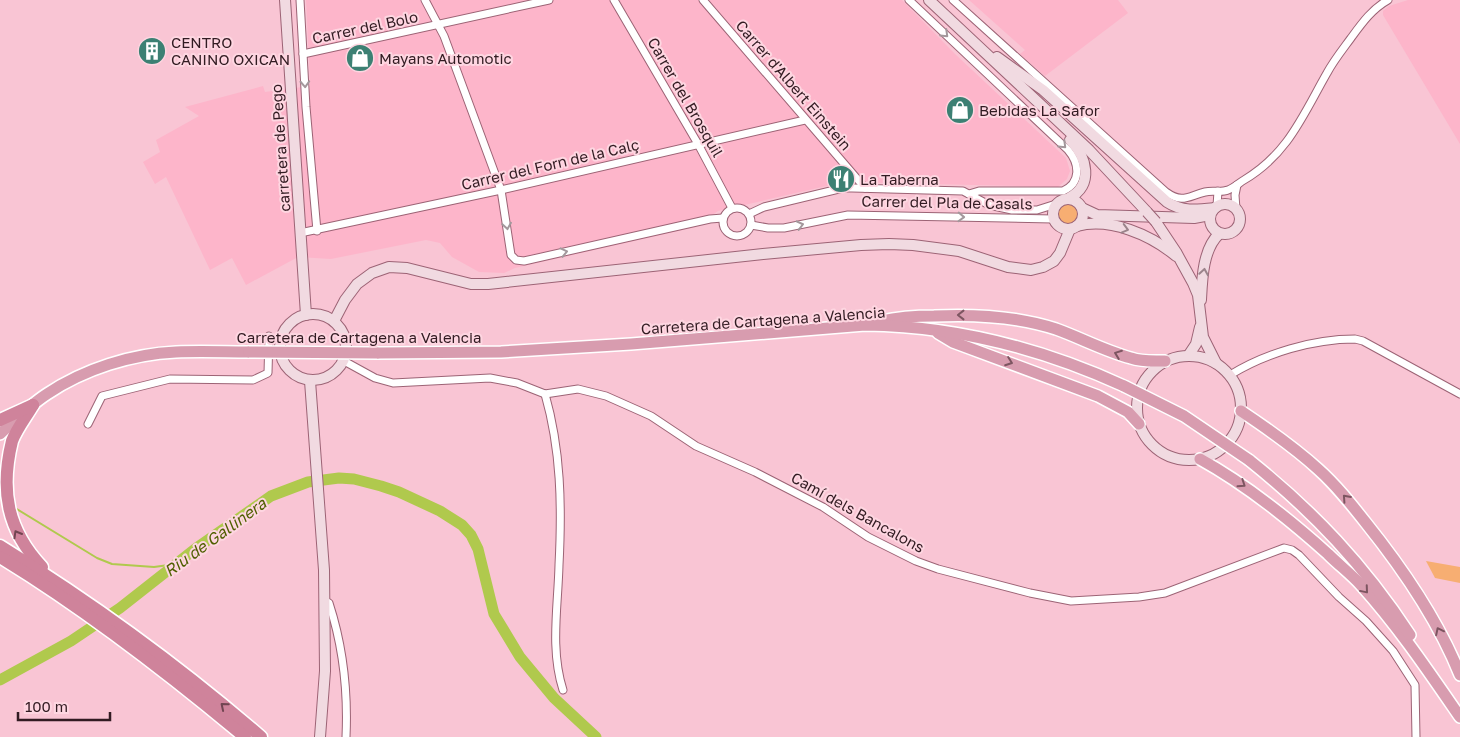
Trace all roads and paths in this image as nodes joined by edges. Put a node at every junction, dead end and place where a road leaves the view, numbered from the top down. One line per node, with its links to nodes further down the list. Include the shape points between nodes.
1 (285, 0): 35 (main road, carretera de Pego)
2 (300, 0): 13 (street)
3 (425, 0): 11 (street)
4 (549, 0): 11 (street, Carrer del Bolo)
5 (614, 0): 15 (street, Carrer del Brosquil)
6 (703, 0): 14 (street, Carrer d'Albert Einstein)
7 (909, 0): 21 (street, Carrer del Pla de Casals, one-way to 21, via 1068,150 1075,162 1077,176 1069,188 1057,192 979,191)
8 (929, 0): 12 (main road)
9 (954, 0): 20 (street, via 1166,192 1173,197 1189,198)
10 (1388, 0): 16 (street, via 1372,11 1333,63 1283,148 1258,172)
11 (437, 25): 13 (street, Carrer del Bolo); 18 (street, via 444,36)
12 (979, 47): 22 (main road, via 1082,153 1085,176 1078,191); 27 (main road, via 1043,90 1167,202 1176,208); 38 (main road, bridge, via 1090,150 1156,222)
13 (303, 54): 34 (street, one-way to 34)
14 (805, 120): 15 (street, Carrer del Forn de la Calç); 17 (street, Carrer d'Albert Einstein)
15 (698, 144): 18 (street, Carrer del Forn de la Calç); 25 (street, Carrer del Brosquil)
16 (1237, 185): 19 (street); 24 (street)
17 (864, 188): 21 (street, Carrer del Pla de Casals); 28 (street, Carrer del Pla de Casals, via 843,188 764,207)
18 (501, 190): 30 (street, one-way to 30, via 511,255 516,260 524,261); 34 (street, Carrer del Forn de la Calç)
19 (1229, 190): 20 (street); 24 (street)
20 (1218, 191): 27 (street)
21 (969, 194): 23 (street, Carrer del Pla de Casals, via 1006,210 1037,210)
22 (1069, 198): 23 (main road); 26 (main road)
23 (1056, 204): 31 (main road, via 1052,211)
24 (1235, 204): 27 (main road); 36 (main road, via 1240,219 1237,229 1231,234)
25 (732, 208): 28 (street, via 742,208); 30 (street)
26 (1082, 208): 29 (main road); 33 (main road, via 1083,214)
27 (1213, 213): 29 (main road, via 1194,218); 36 (main road, via 1213,230)
28 (749, 214): 32 (street)
29 (1097, 215): 33 (main road)
30 (724, 218): 32 (street, via 725,228 732,235 743,235)
31 (1056, 223): 32 (street, Carrer del Pla de Casals, one-way to 31, via 784,228 848,214); 33 (main road); 37 (main road, via 1063,232)
32 (752, 225)
33 (1076, 225): 37 (main road); 38 (main road, one-way to 38, via 1104,225 1134,232 1162,246)
34 (317, 231): 35 (street, Carrer del Forn de la Calç)
35 (300, 233): 40 (main road, carretera de Pego)
36 (1219, 234): 39 (main road, one-way to 36, via 1206,259 1211,243)
37 (1064, 243): 41 (main road, via 1054,261 1038,269 1025,270 960,251 889,244 488,284 471,284 388,266 357,284)
38 (1184, 264): 39 (main road, via 1198,295)
39 (1200, 313): 43 (main road)
40 (306, 314): 41 (main road, via 325,316); 51 (main road, via 289,323 280,340 280,350 292,374)
41 (334, 321): 47 (main road, via 344,335)
42 (865, 325): 44 (highway, Carretera de Cartagena a Valencia); 48 (highway, one-way to 42, via 1131,358 1056,329 999,316 897,317); 54 (highway, Carretera de Cartagena a Valencia, bridge, via 520,351 176,352 123,360 89,372 46,394)
43 (1201, 326): 46 (main road, via 1196,344); 49 (main road)
44 (932, 329): 58 (highway, one-way to 58, via 953,342 1098,396 1128,412); 69 (highway, Carretera de Cartagena a Valencia, bridge, via 1045,355 1094,372 1184,416 1250,460 1300,503 1364,570)
45 (270, 336): 57 (street, via 268,373 253,380 170,379 121,390 102,396)
46 (1188, 356): 48 (main road); 49 (main road)
47 (344, 361): 51 (main road, via 331,376); 52 (street, via 375,378 393,383 490,378 517,383)
48 (1165, 361): 58 (main road, via 1144,381 1138,395 1136,410)
49 (1216, 363): 50 (main road)
50 (1230, 375): 53 (street, via 1305,345 1355,339); 55 (main road, via 1240,398)
51 (310, 381): 65 (main road)
52 (545, 394): 68 (street, via 556,443 561,511 555,641 557,671); 75 (street, Camí dels Bancalons, via 578,389 624,403 651,416 696,446 822,507 894,551 938,569 1008,589 1071,601 1139,597 1165,593 1284,548 1292,550 1366,621 1416,685)
53 (1460, 394)
54 (33, 405): 56 (highway); 59 (highway, Carretera de Cartagena a Valencia); 63 (highway, one-way to 54, via 25,547 6,512 3,480 6,459 12,441)
55 (1241, 411): 60 (main road, via 1232,438 1218,452); 67 (highway, one-way to 55, via 1433,621 1394,557 1349,502 1318,469)
56 (0, 420)
57 (88, 424)
58 (1139, 424): 60 (main road, via 1148,440 1161,452 1180,459)
59 (0, 434)
60 (1200, 459): 70 (highway, one-way to 70, via 1244,484 1305,533 1361,585)
61 (0, 546): 63 (highway)
62 (0, 557): 64 (highway)
63 (54, 579): 64 (highway)
64 (63, 592): 66 (highway)
65 (324, 600): 73 (main road); 74 (street, via 330,603 339,642)
66 (154, 656): 71 (highway); 72 (highway, one-way to 66)
67 (1460, 675)
68 (563, 690)
69 (1460, 712)
70 (1460, 717)
71 (245, 737)
72 (261, 737)
73 (320, 737)
74 (346, 737)
75 (1416, 737)

